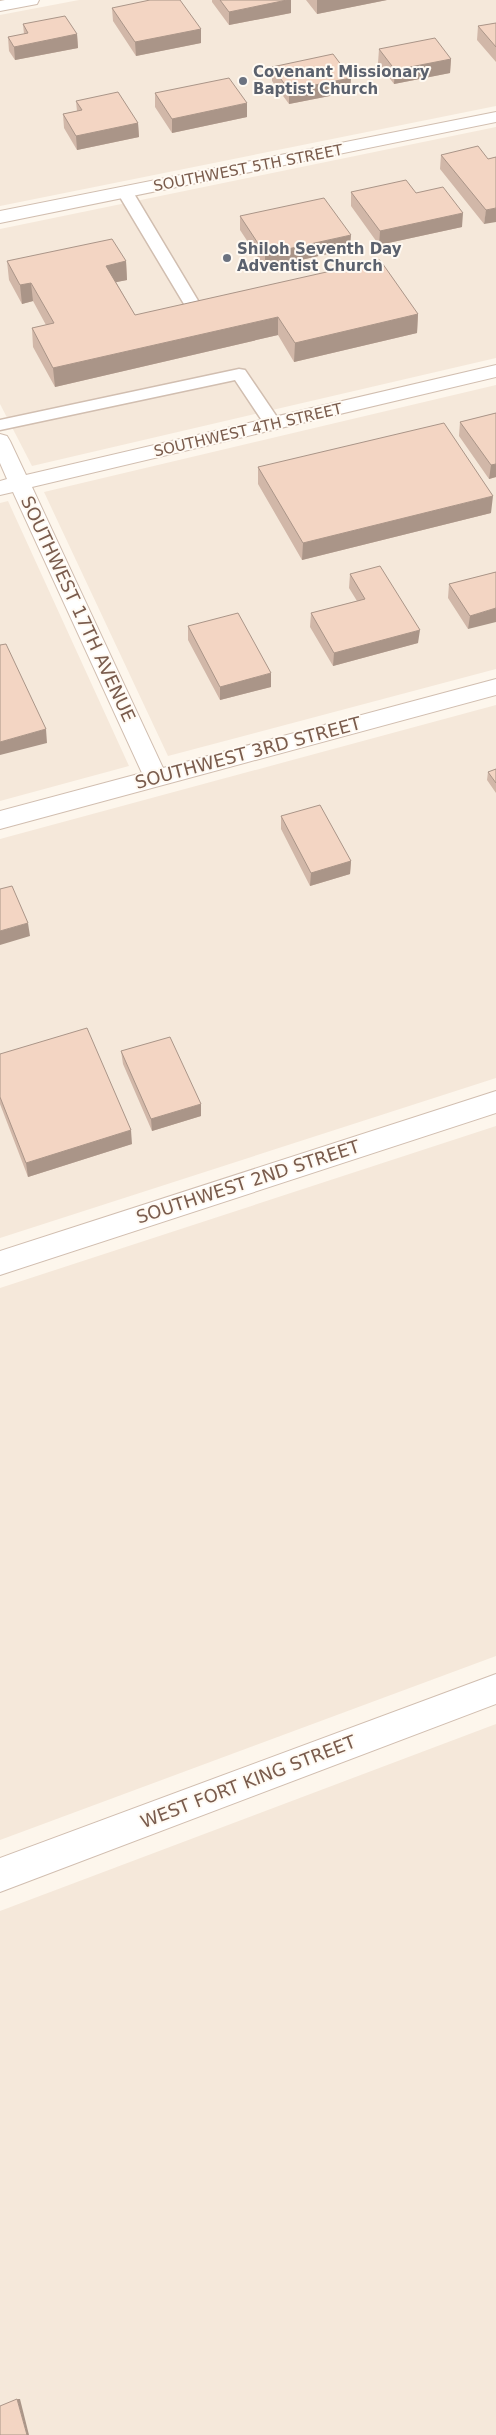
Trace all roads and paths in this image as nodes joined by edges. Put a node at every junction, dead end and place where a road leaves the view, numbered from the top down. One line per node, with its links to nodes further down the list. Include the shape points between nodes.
1 (31, 0): 2 (street)
2 (0, 6)
3 (496, 116): 4 (street, SOUTHWEST 5TH STREET)
4 (125, 192): 5 (street, SOUTHWEST 5TH STREET); 6 (lane)
5 (0, 217)
6 (198, 314)
7 (496, 371): 8 (street, SOUTHWEST 4TH STREET)
8 (273, 424): 9 (lane, via 239,374); 11 (street, SOUTHWEST 4TH STREET)
9 (0, 425)
10 (0, 441): 11 (street, SOUTHWEST 17TH AVENUE)
11 (10, 486): 13 (street, SOUTHWEST 17TH AVENUE)
12 (496, 687): 13 (street, SOUTHWEST 3RD STREET)
13 (156, 777): 14 (street, SOUTHWEST 3RD STREET)
14 (0, 820)
15 (496, 1102): 16 (street, SOUTHWEST 2ND STREET)
16 (0, 1263)
17 (496, 1689): 18 (street, WEST FORT KING STREET)
18 (0, 1875)

